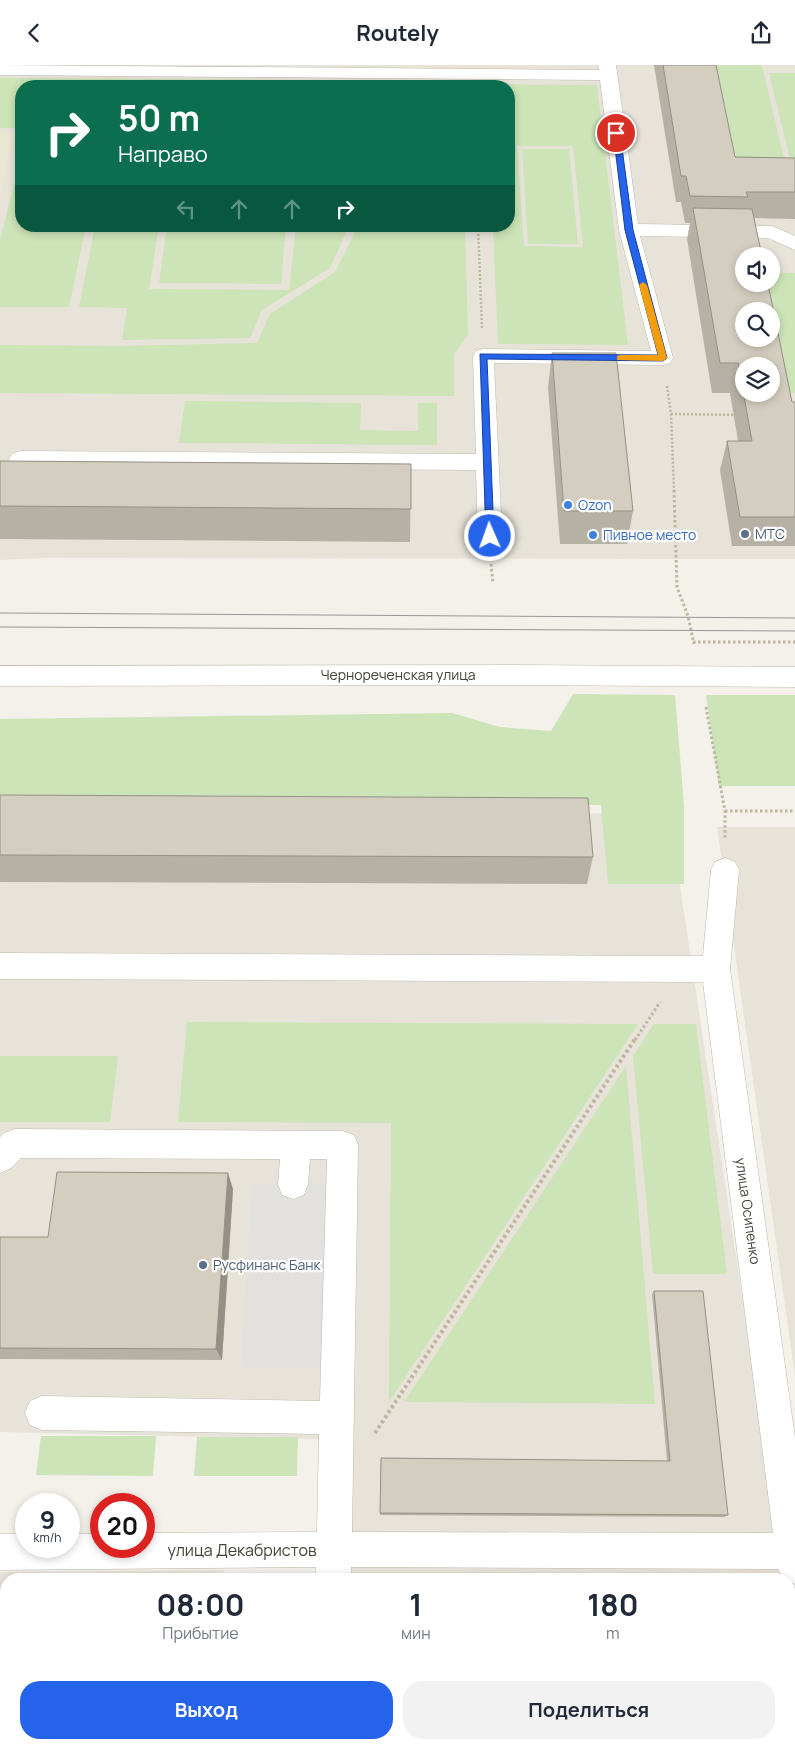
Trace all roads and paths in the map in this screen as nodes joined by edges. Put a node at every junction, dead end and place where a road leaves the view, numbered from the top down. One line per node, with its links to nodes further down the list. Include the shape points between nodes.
1 (0, 70): 2 (street)
2 (608, 70): 3 (street)
3 (629, 230): 5 (street, via 772,232); 7 (street)
4 (478, 232): 6 (path)
5 (795, 244)
6 (483, 356): 7 (street); 11 (street)
7 (663, 358): 8 (path)
8 (671, 414): 9 (path); 13 (path, via 676,587 688,616)
9 (747, 415)
10 (20, 459): 11 (street)
11 (487, 462): 12 (street)
12 (490, 536)
13 (693, 642): 14 (path); 15 (path)
14 (795, 642)
15 (700, 675): 16 (street, Чернореченская улица); 17 (street, Чернореченская улица); 18 (path)
16 (0, 676)
17 (795, 677)
18 (725, 811): 19 (path); 20 (path)
19 (795, 811)
20 (725, 869): 23 (street, улица Осипенко)
21 (0, 966): 22 (street)
22 (683, 969): 23 (street); 29 (path)
23 (716, 969): 31 (street, улица Осипенко)
24 (296, 1145): 25 (street, via 15,1143); 26 (street); 28 (street, via 343,1145)
25 (0, 1157)
26 (293, 1184)
27 (42, 1413): 28 (street)
28 (338, 1418): 32 (street)
29 (374, 1435)
30 (0, 1552): 32 (street, улица Декабристов)
31 (794, 1556): 32 (street, улица Декабристов)
32 (334, 1564)

